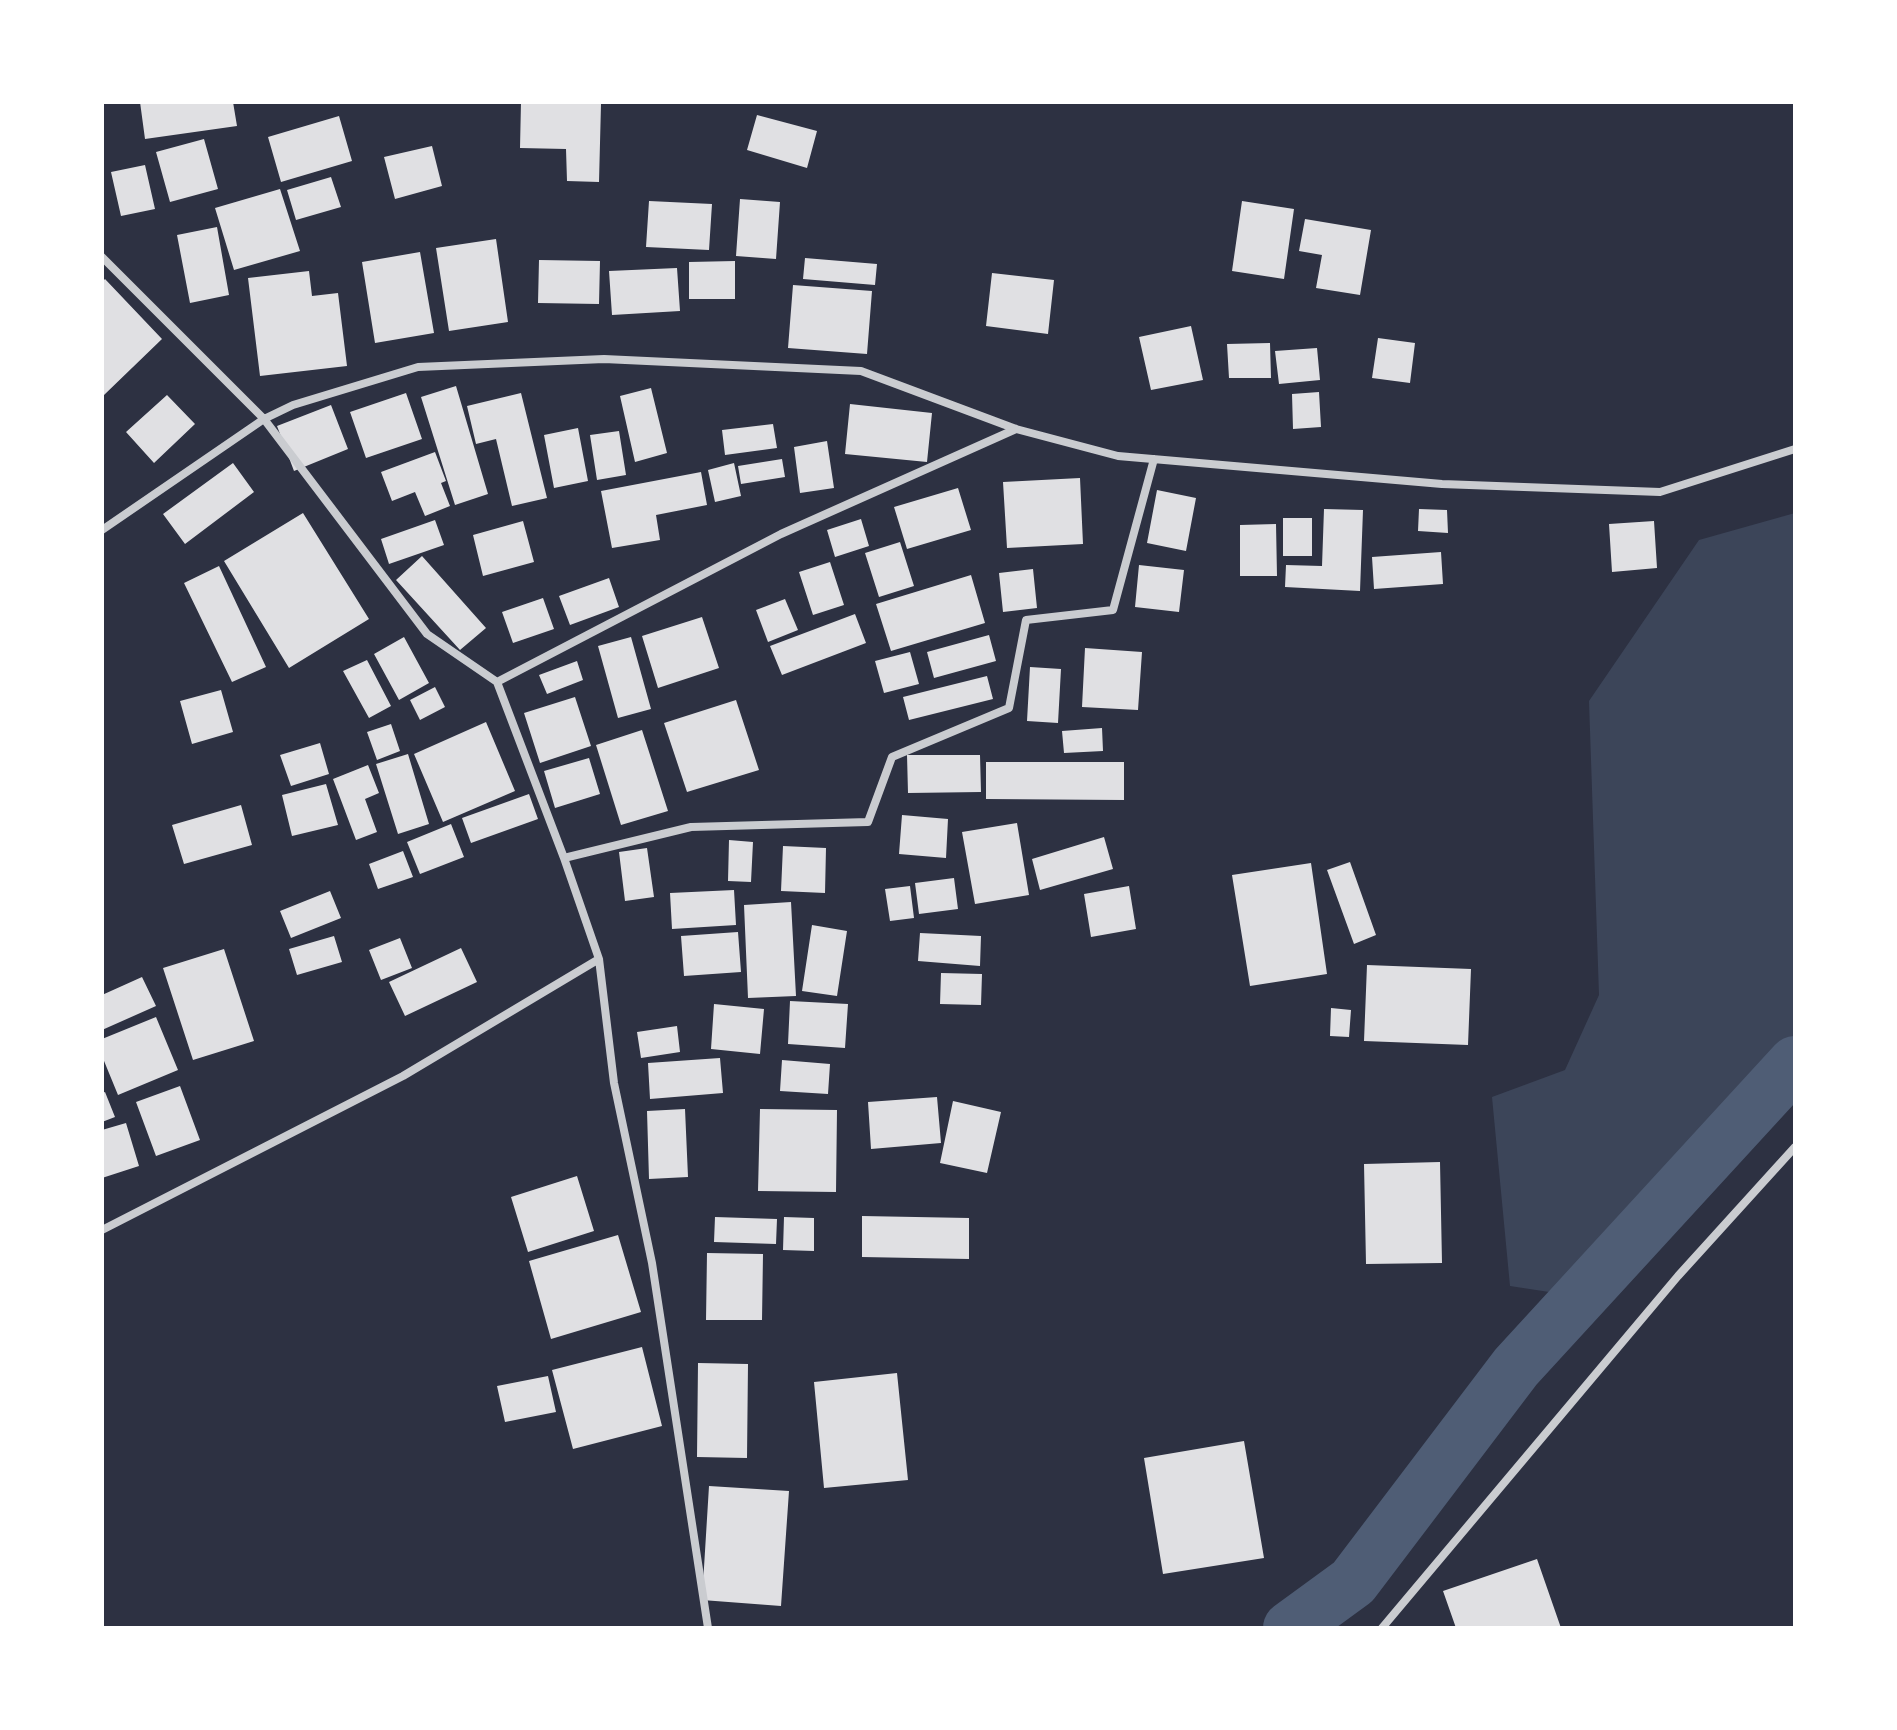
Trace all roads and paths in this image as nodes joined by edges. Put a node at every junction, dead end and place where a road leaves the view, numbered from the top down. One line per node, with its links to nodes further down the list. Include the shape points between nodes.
1 (102, 257): 2 (street)
2 (264, 419): 3 (street, via 418,367 604,359 861,371); 6 (street); 7 (street, via 427,634)
3 (1016, 429): 5 (street, via 1118,456); 7 (street, via 781,534)
4 (1795, 449): 5 (street, via 1660,492 1442,484)
5 (1154, 459): 8 (street, via 1113,610 1026,620 1009,708 892,757 868,822 691,827)
6 (102, 530)
7 (497, 682): 8 (street)
8 (564, 858): 9 (street)
9 (599, 959): 11 (street, via 403,1076); 12 (street, via 614,1083 652,1263)
10 (1795, 1147): 13 (street, via 1678,1276)
11 (102, 1230)
12 (708, 1628)
13 (1382, 1628)

